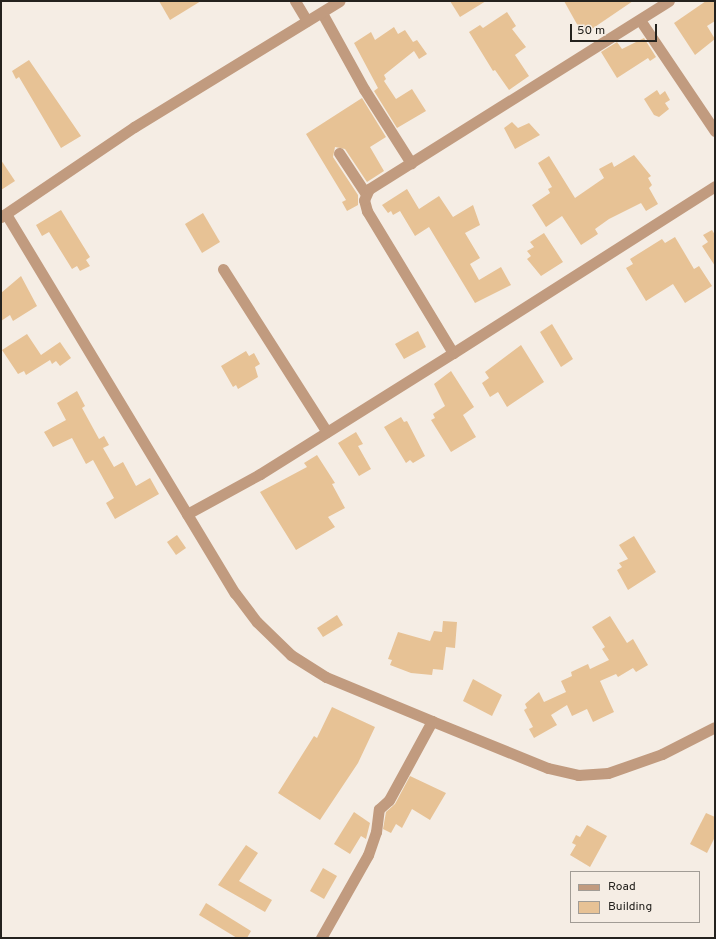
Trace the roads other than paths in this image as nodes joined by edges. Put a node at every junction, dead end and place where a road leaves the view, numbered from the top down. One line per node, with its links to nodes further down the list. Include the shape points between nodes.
1 (295, 1): 6 (street)
2 (340, 1): 4 (street)
3 (669, 1): 5 (street)
4 (322, 13): 6 (street); 9 (street, via 364,89)
5 (640, 20): 7 (street); 9 (street)
6 (307, 21): 12 (street, via 134,127)
7 (715, 131)
8 (339, 153): 11 (street)
9 (411, 163): 11 (street)
10 (715, 186): 14 (street)
11 (366, 194): 14 (street, via 367,212)
12 (4, 216): 16 (street)
13 (223, 269): 15 (street)
14 (453, 353): 15 (street)
15 (327, 432): 16 (street, via 260,474)
16 (187, 514): 17 (street, via 235,593 257,622 291,655 326,677)
17 (432, 721): 18 (street, via 548,768 578,775 608,773 662,754); 19 (street, via 389,800 379,809 376,832 368,855)
18 (715, 727)
19 (321, 938)

